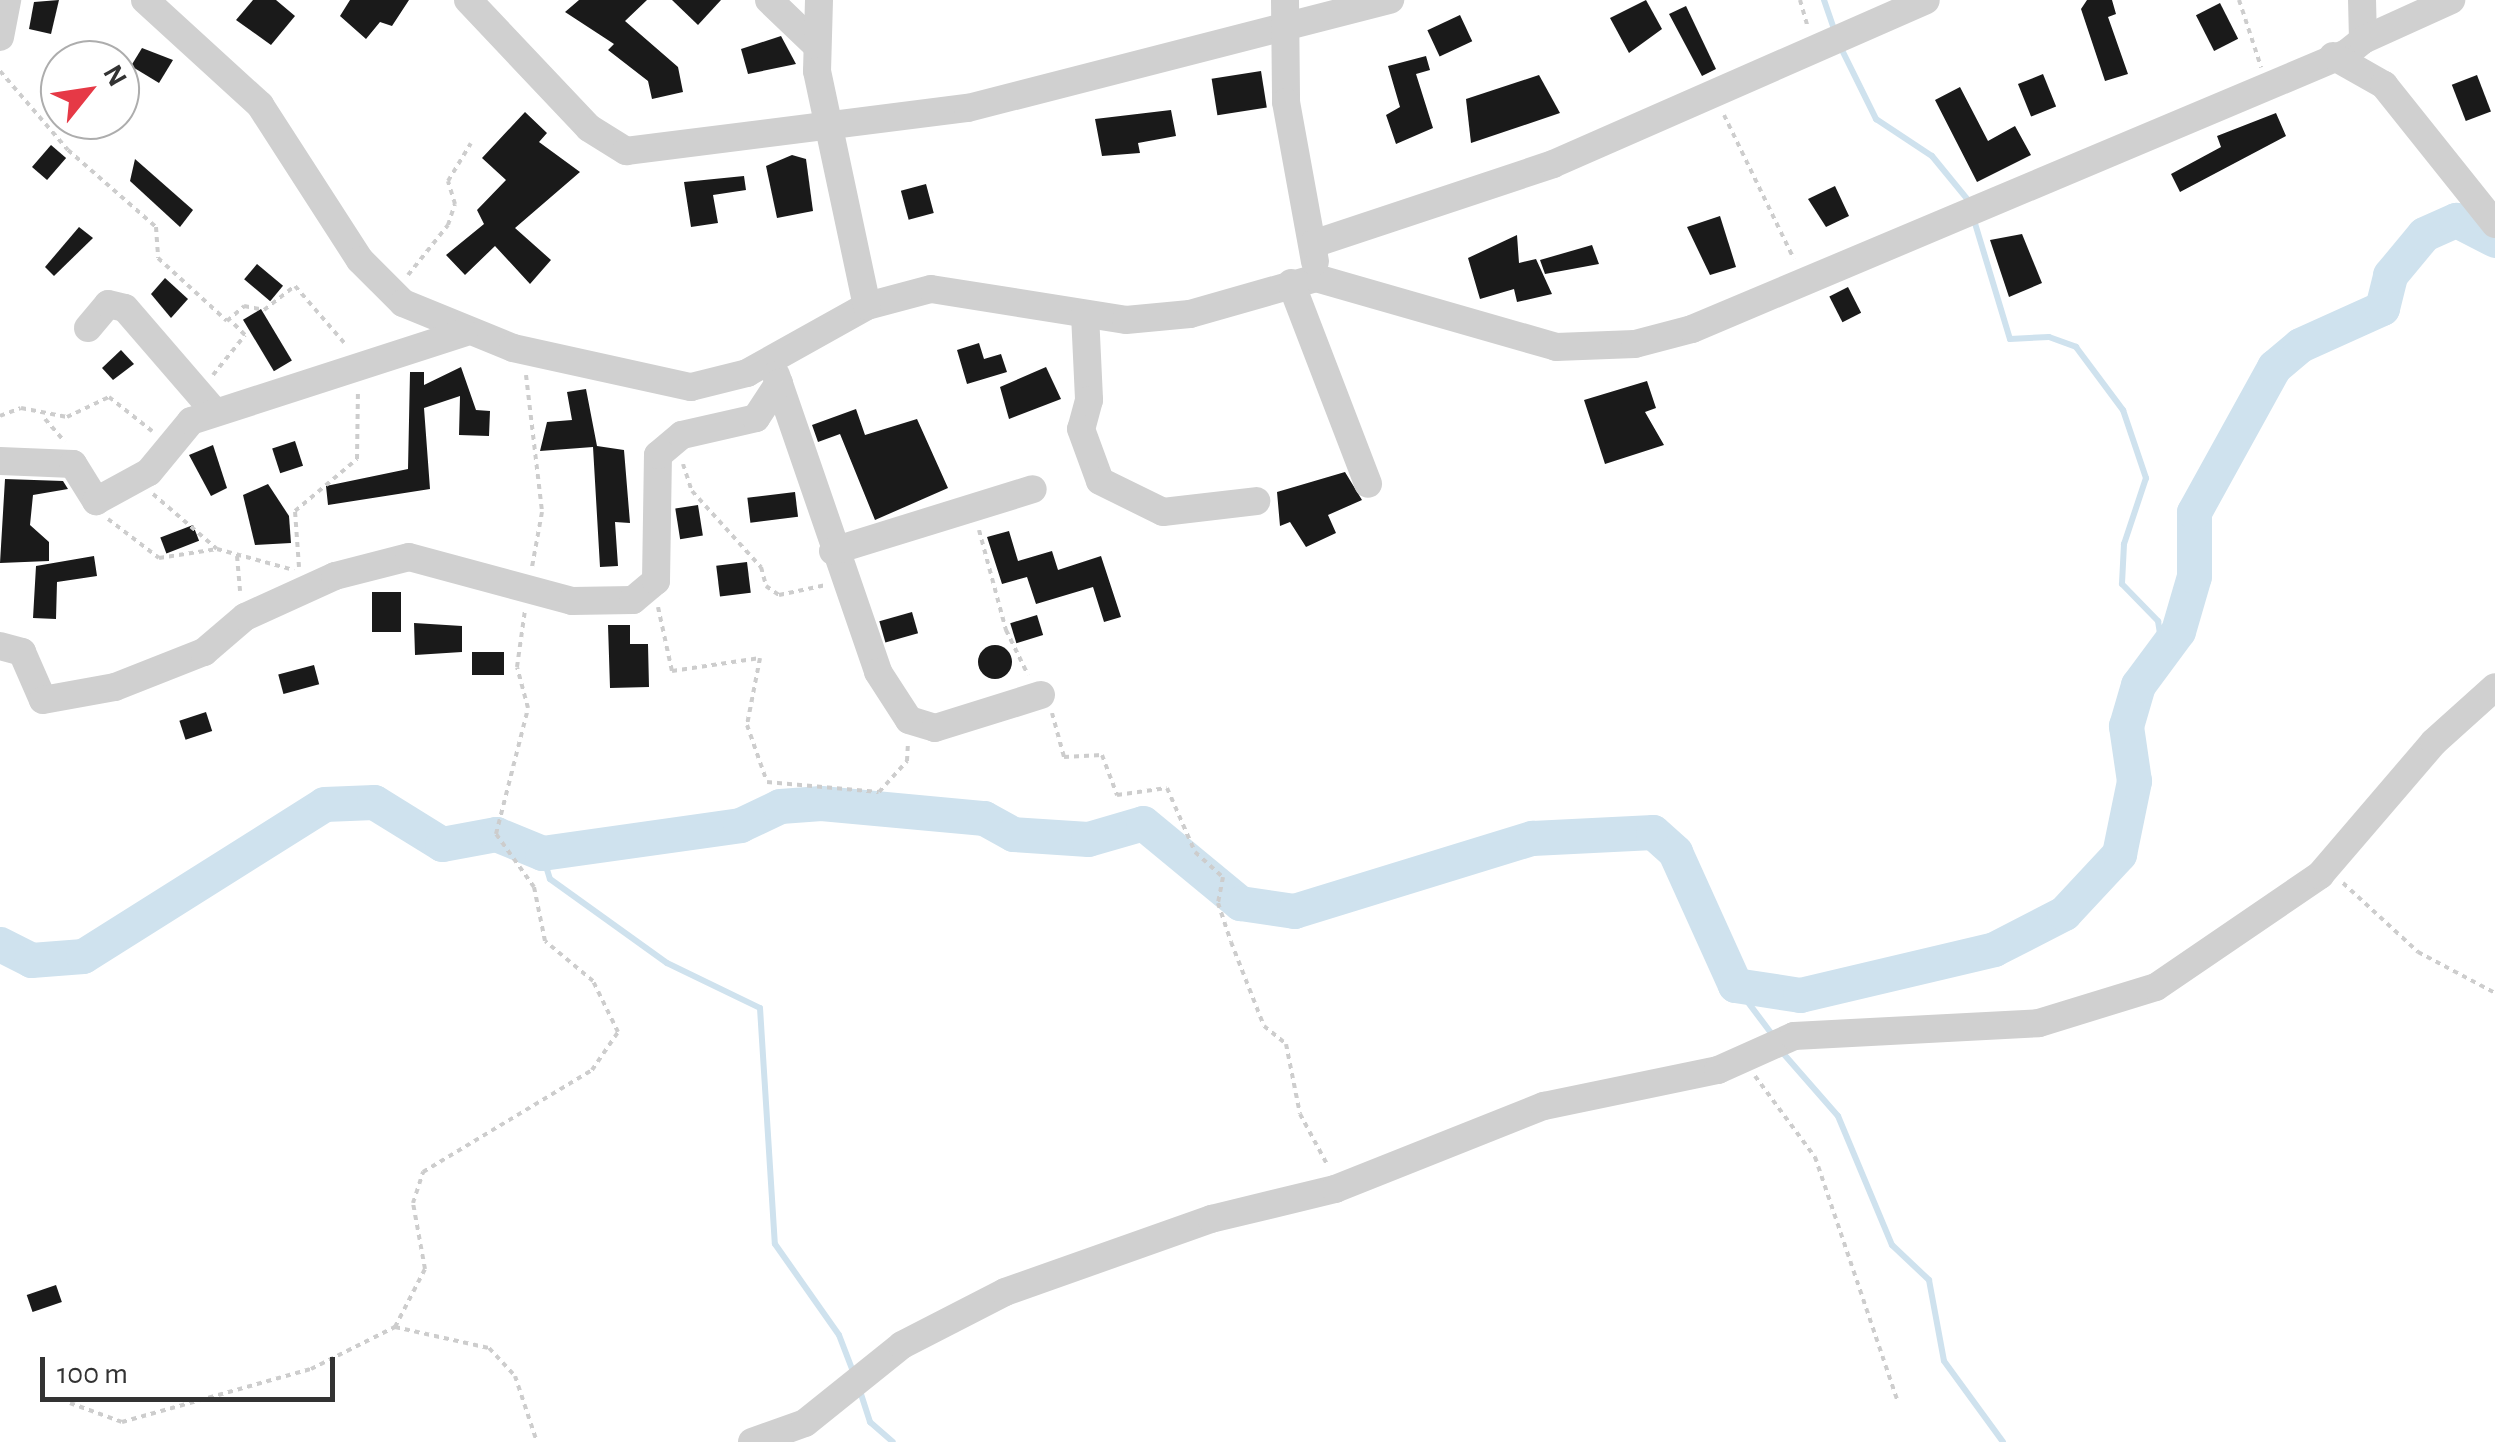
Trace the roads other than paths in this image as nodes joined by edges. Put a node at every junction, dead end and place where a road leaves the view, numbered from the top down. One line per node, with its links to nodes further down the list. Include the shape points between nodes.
1 (7, 0): 11 (street)
2 (145, 0): 22 (street, via 260,106 360,260 403,303)
3 (468, 0): 15 (street, via 589,128 626,150)
4 (769, 0): 13 (street)
5 (818, 0): 13 (street)
6 (1390, 0): 10 (street)
7 (1926, 0): 17 (street, via 1553,164)
8 (2362, 0): 12 (street)
9 (2450, 0): 12 (street)
10 (1286, 13): 15 (street, via 1006,100); 17 (street, via 1286,102)
11 (0, 37)
12 (2364, 40): 14 (street)
13 (816, 45): 15 (street)
14 (2332, 56): 16 (street, via 2384,85); 18 (street, via 1692,329 1574,348)
15 (832, 128): 19 (street)
16 (2495, 224)
17 (1313, 244): 18 (street)
18 (1304, 280): 20 (street, via 1176,316); 26 (street)
19 (866, 306): 20 (street, via 955,289); 23 (street)
20 (1085, 314): 28 (street, via 1090,400 1081,429 1100,481 1163,512)
21 (88, 328): 24 (street, via 108,304 125,308)
22 (464, 333): 23 (street, via 691,387); 24 (street, via 352,368)
23 (775, 371): 29 (street); 30 (street, via 756,418 682,434 658,456 652,588 633,600 572,601 408,557 311,578 204,652 68,697 42,700 22,652)
24 (206, 401): 25 (street, via 132,485 96,501 73,464)
25 (0, 461)
26 (1368, 484)
27 (1033, 489): 29 (street)
28 (1256, 501)
29 (833, 551): 32 (street, via 878,672 909,720 935,728)
30 (0, 646)
31 (2495, 687): 33 (street, via 2434,742 2320,875 2235,940 2120,1002 1985,1030 1794,1036 1748,1058 1544,1106 1340,1186 1211,1219 1005,1292 887,1356 805,1422)
32 (1041, 695)
33 (752, 1442)

